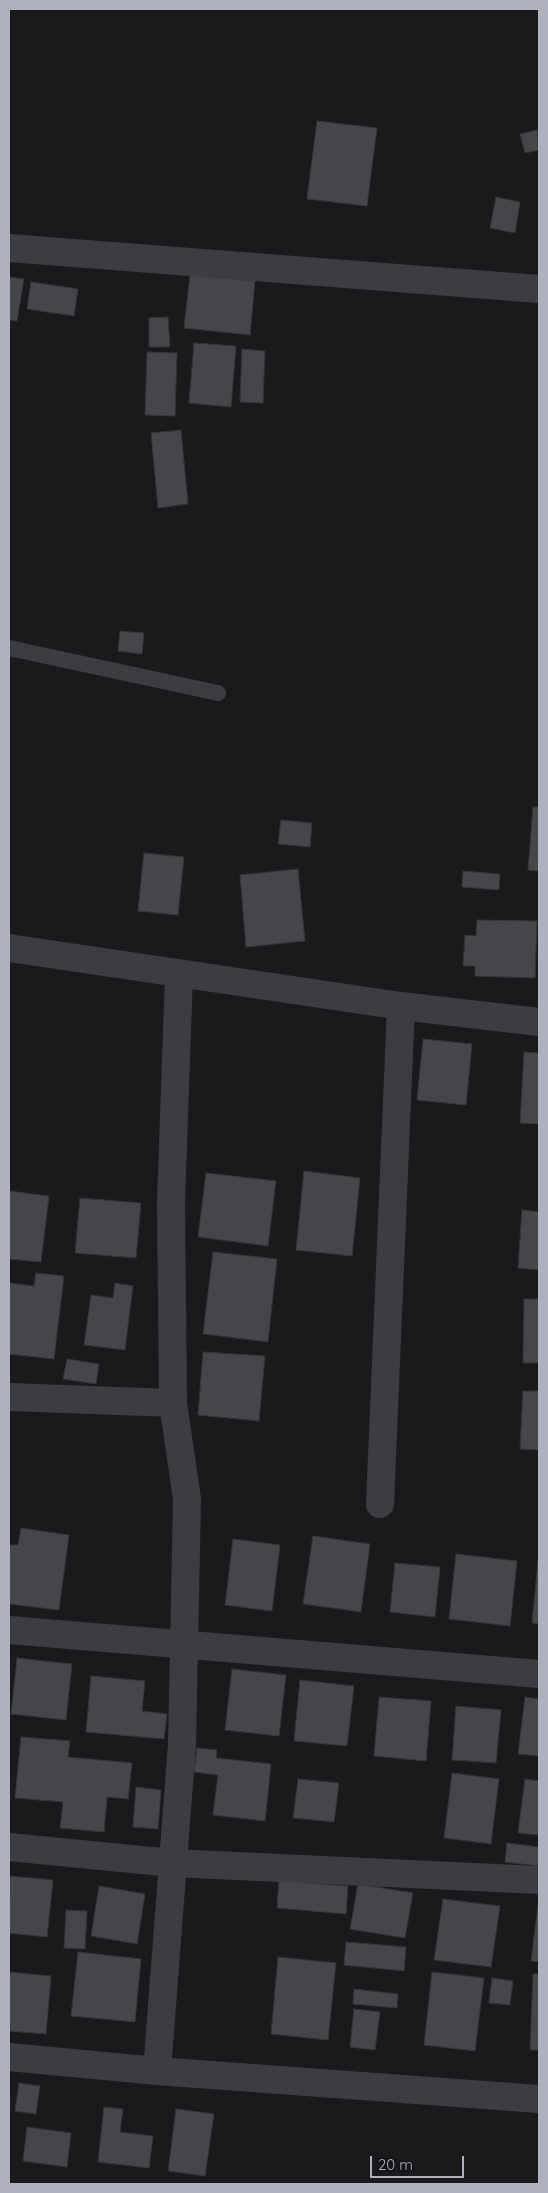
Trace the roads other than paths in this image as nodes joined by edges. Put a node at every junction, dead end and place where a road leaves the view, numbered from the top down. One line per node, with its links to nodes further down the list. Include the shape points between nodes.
1 (9, 248): 2 (street)
2 (539, 289)
3 (9, 648): 4 (lane)
4 (218, 693)
5 (9, 948): 6 (street)
6 (179, 974): 7 (street); 10 (street, via 170,1202)
7 (401, 1006): 8 (street); 11 (street)
8 (539, 1022)
9 (9, 1397): 10 (street)
10 (173, 1403): 13 (street, via 187,1499)
11 (380, 1504)
12 (9, 1630): 13 (street)
13 (183, 1643): 14 (street); 16 (street, via 182,1744)
14 (539, 1674)
15 (9, 1847): 16 (street)
16 (172, 1863): 17 (street); 19 (street)
17 (539, 1880)
18 (9, 2057): 19 (street)
19 (157, 2072): 20 (street)
20 (539, 2099)

